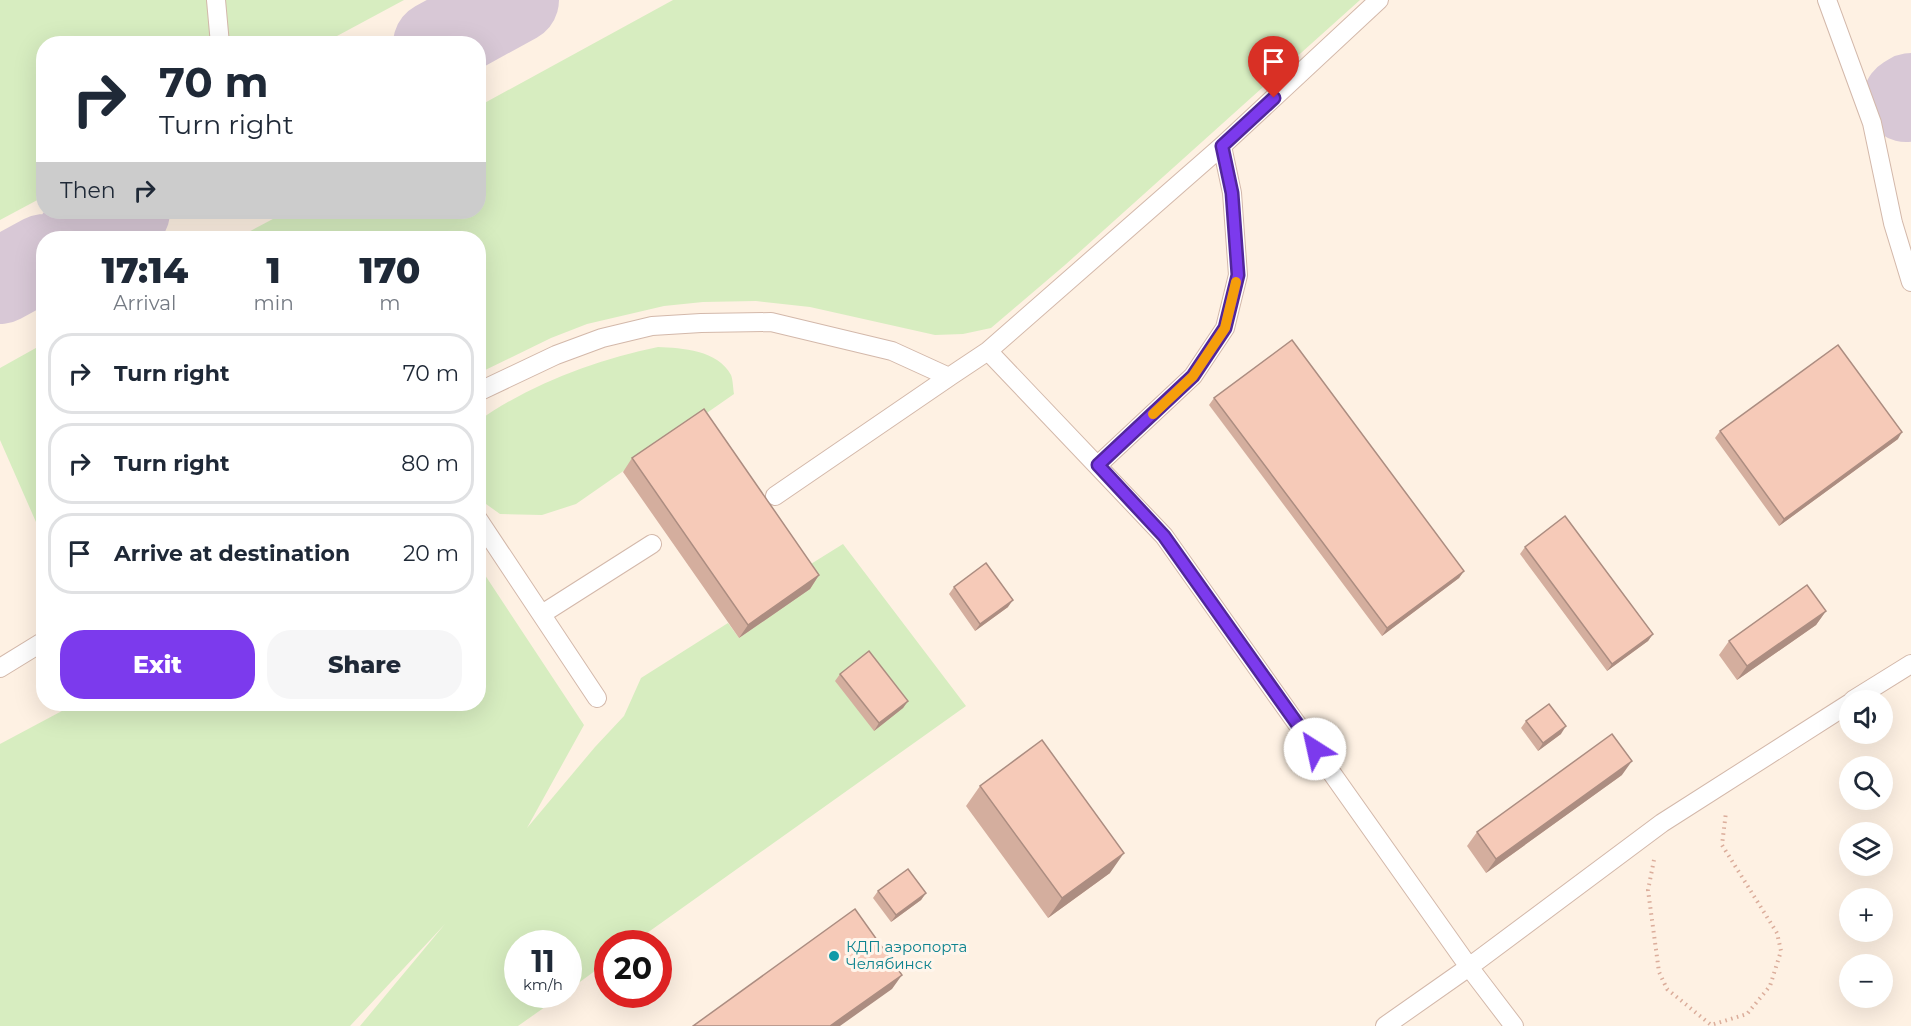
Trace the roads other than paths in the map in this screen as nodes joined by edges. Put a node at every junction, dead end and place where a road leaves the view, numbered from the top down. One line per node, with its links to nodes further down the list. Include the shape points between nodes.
1 (216, 0): 4 (lane)
2 (1379, 0): 5 (lane)
3 (1827, 0): 6 (lane, via 1872,123 1893,224)
4 (219, 36)
5 (1222, 146): 7 (lane); 10 (lane, via 1232,193 1238,275 1225,328 1193,376)
6 (1911, 282)
7 (988, 351): 8 (lane); 10 (lane)
8 (949, 377): 9 (lane, via 892,351 771,322 701,323 652,326 602,338); 11 (lane)
9 (486, 388)
10 (1098, 465): 21 (lane, via 1164,536)
11 (775, 496)
12 (486, 531): 14 (lane)
13 (652, 544): 14 (lane)
14 (542, 614): 19 (lane)
15 (36, 646): 17 (lane)
16 (1911, 664): 18 (lane)
17 (0, 668)
18 (1869, 690)
19 (597, 698)
20 (1839, 710): 21 (lane, via 1662,823)
21 (1468, 966): 22 (lane); 23 (lane)
22 (1384, 1026)
23 (1515, 1026)

